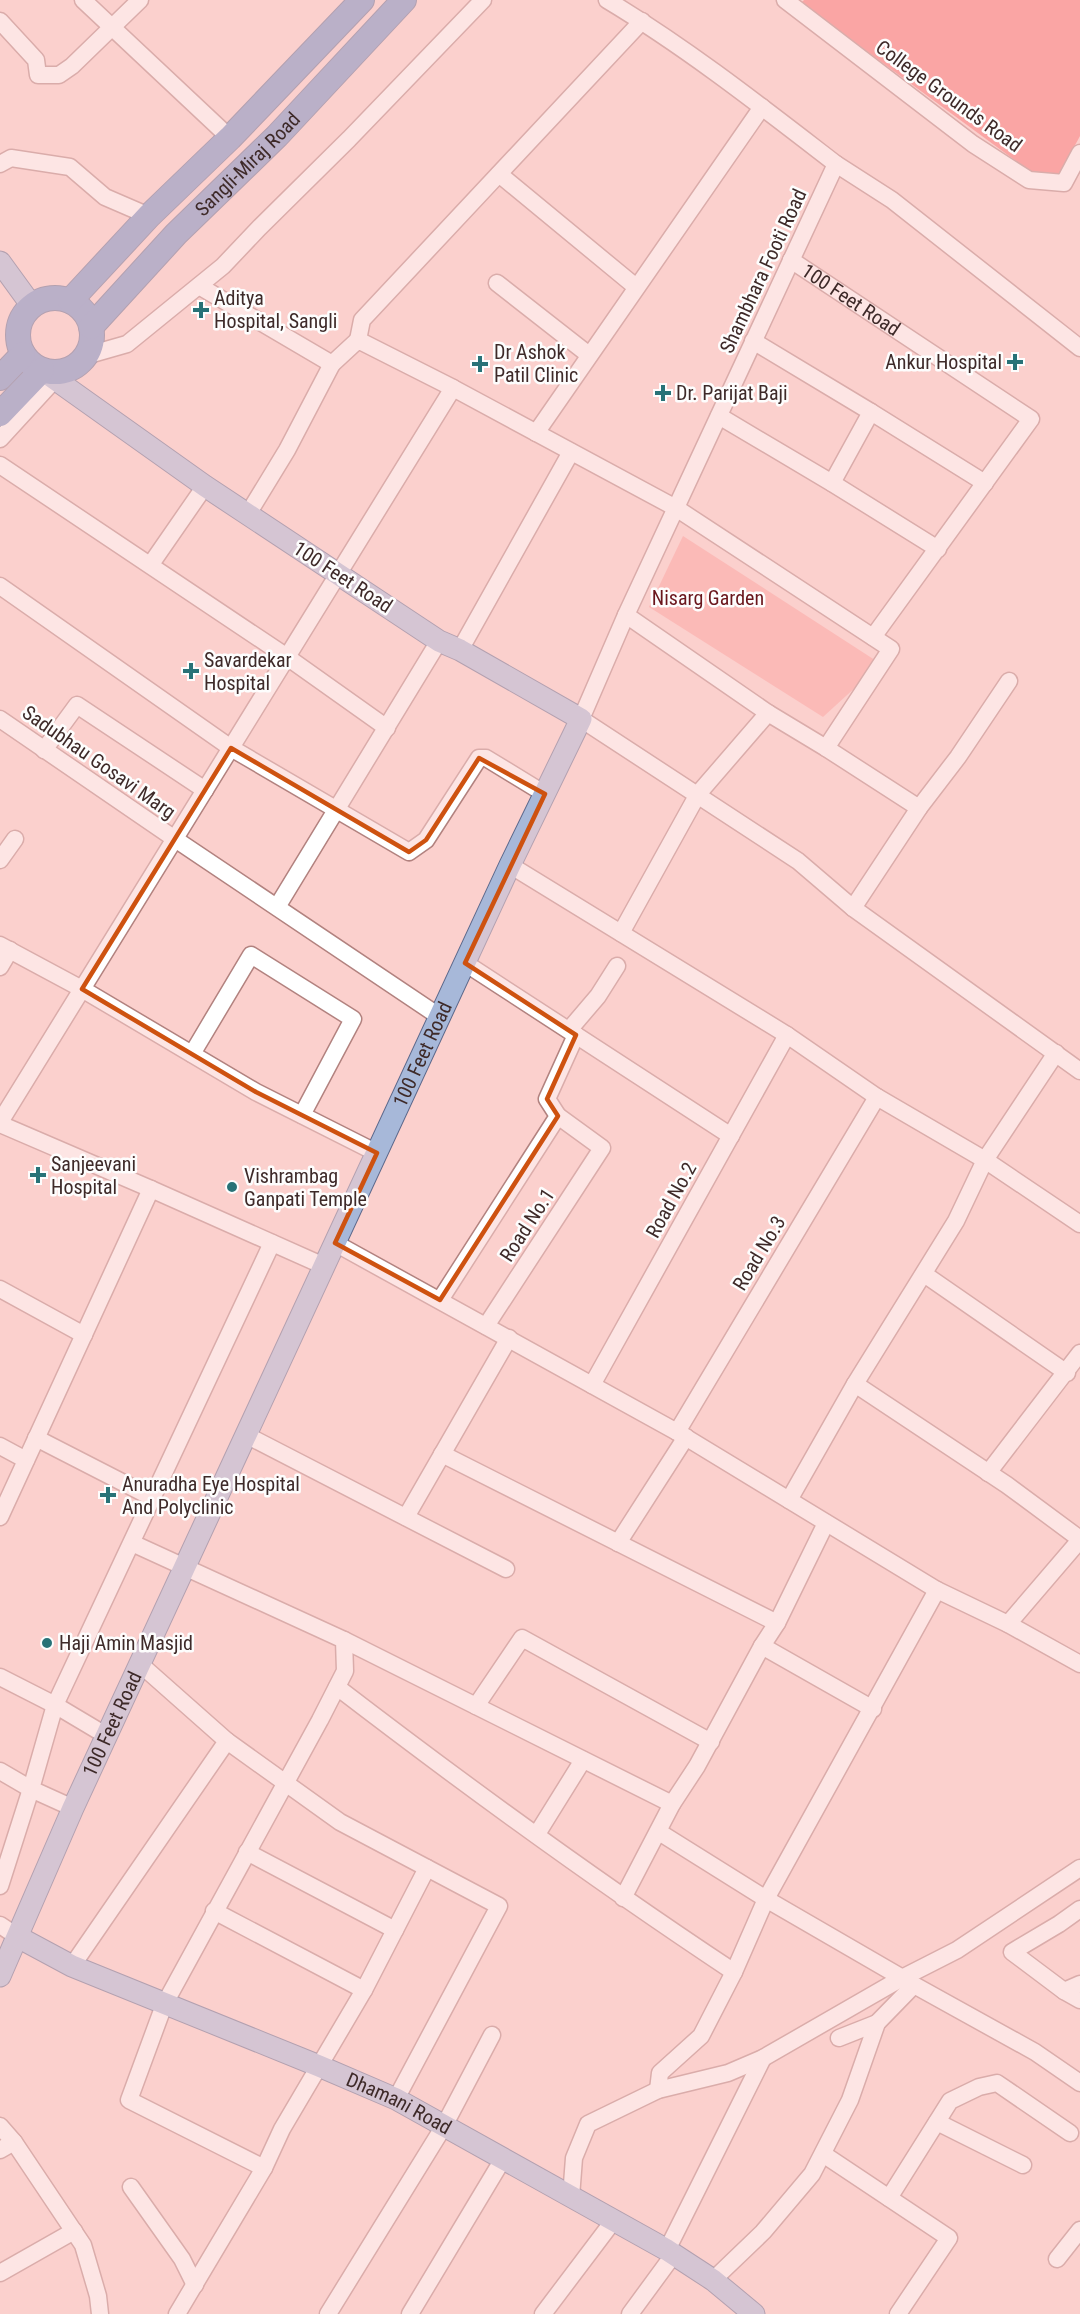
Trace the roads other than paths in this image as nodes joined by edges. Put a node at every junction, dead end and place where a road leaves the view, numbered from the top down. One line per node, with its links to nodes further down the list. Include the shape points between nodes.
1 (83, 0): 10 (street)
2 (140, 0): 10 (street)
3 (362, 0): 12 (highway, Sangli-Miraj Road)
4 (404, 0): 25 (highway, Sangli-Miraj Road)
5 (483, 0): 21 (street, via 349,140)
6 (607, 0): 9 (street)
7 (790, 1): 13 (street, College Grounds Road, via 973,144 1029,180 1064,183)
8 (0, 21): 10 (street, via 36,60 38,75 59,75)
9 (642, 21): 11 (street); 16 (street)
10 (112, 28): 12 (street)
11 (762, 107): 15 (street); 22 (street)
12 (230, 138): 17 (highway, Sangli-Miraj Road)
13 (1080, 153)
14 (0, 164): 17 (street, via 11,158 70,167 105,197)
15 (836, 164): 18 (street, Shambhara Footi Road); 28 (street, via 892,200)
16 (499, 174): 22 (street); 26 (street, via 362,320)
17 (149, 216): 23 (highway, Sangli-Miraj Road)
18 (791, 260): 27 (street, Shambhara Footi Road); 44 (street, 100 Feet Road, via 1031,419)
19 (0, 262): 24 (main road)
20 (497, 284): 30 (street)
21 (199, 286): 31 (street, via 127,344); 32 (street)
22 (636, 287): 30 (street)
23 (70, 301): 24 (highway, via 51,297); 25 (highway, via 84,311)
24 (32, 306): 29 (highway, via 18,330)
25 (91, 327): 31 (highway, via 91,345)
26 (358, 340): 32 (street); 35 (street)
27 (753, 341): 36 (street); 38 (street, Shambhara Footi Road)
28 (1080, 348)
29 (23, 354): 33 (highway); 34 (highway)
30 (589, 355): 39 (street)
31 (85, 356): 33 (highway, via 77,365)
32 (332, 364): 47 (street)
33 (49, 375): 37 (highway); 40 (street); 45 (main road, 100 Feet Road)
34 (0, 378)
35 (453, 388): 39 (street); 50 (street)
36 (871, 412): 43 (street); 44 (street)
37 (0, 414)
38 (718, 416): 43 (street); 46 (street, Shambhara Footi Road)
39 (536, 433): 41 (street)
40 (0, 439)
41 (571, 452): 46 (street); 55 (street)
42 (0, 465): 49 (street)
43 (832, 483): 48 (street)
44 (985, 483): 48 (street)
45 (205, 486): 47 (main road, 100 Feet Road); 49 (street)
46 (676, 508): 52 (street, Shambhara Footi Road); 53 (street)
47 (248, 514): 50 (main road, 100 Feet Road)
48 (938, 549): 53 (street)
49 (151, 564): 56 (street)
50 (338, 574): 54 (main road, 100 Feet Road); 56 (street)
51 (0, 586): 62 (street)
52 (626, 615): 58 (street); 60 (street, Shambhara Footi Road)
53 (873, 637): 63 (street, via 891,649)
54 (439, 641): 55 (main road, 100 Feet Road); 61 (street)
55 (460, 650): 60 (main road, 100 Feet Road)
56 (287, 657): 61 (street); 62 (street)
57 (1009, 681): 68 (street)
58 (768, 713): 63 (street); 67 (street)
59 (0, 719): 64 (street, Sadubhau Gosavi Marg)
60 (581, 719): 66 (main road, 100 Feet Road); 67 (street)
61 (387, 728): 69 (street)
62 (231, 748): 65 (street); 69 (street)
63 (826, 748): 68 (street)
64 (45, 750): 65 (street, via 77,705); 71 (street, Sadubhau Gosavi Marg)
65 (205, 790): 71 (street)
66 (545, 794): 69 (street, via 486,759 478,759 426,840 409,852); 73 (main road, 100 Feet Road)
67 (698, 794): 75 (street, via 798,861); 76 (street)
68 (919, 808): 75 (street)
69 (337, 809): 74 (street)
70 (15, 838): 72 (street)
71 (175, 839): 74 (street, Sadubhau Gosavi Marg); 81 (street)
72 (0, 860)
73 (510, 865): 76 (street); 78 (main road, 100 Feet Road)
74 (277, 907): 82 (street, Sadubhau Gosavi Marg)
75 (853, 908): 85 (street)
76 (621, 933): 84 (street)
77 (5, 948): 80 (street); 81 (street)
78 (465, 963): 82 (main road, 100 Feet Road); 83 (street)
79 (617, 966): 83 (street)
80 (0, 967)
81 (82, 989): 86 (street); 89 (street)
82 (440, 1017): 94 (main road, 100 Feet Road)
83 (573, 1033): 91 (street, via 546,1099); 93 (street)
84 (787, 1035): 88 (street); 93 (street, Road No.2)
85 (1056, 1053): 87 (street); 95 (street)
86 (192, 1054): 90 (street); 90 (street, via 251,955 353,1019)
87 (1080, 1071)
88 (877, 1097): 95 (street); 111 (street, Road No.3)
89 (6, 1099): 92 (street)
90 (302, 1115): 94 (street)
91 (558, 1116): 103 (street); 104 (street, Road No.1, via 602,1148)
92 (0, 1123): 96 (street)
93 (731, 1136): 109 (street, Road No.2)
94 (377, 1153): 99 (main road, 100 Feet Road)
95 (985, 1160): 97 (street); 101 (street, via 957,1221)
96 (151, 1189): 98 (street); 105 (street)
97 (1080, 1224)
98 (272, 1243): 100 (street); 118 (street)
99 (335, 1243): 100 (main road, 100 Feet Road); 103 (street)
100 (324, 1266): 112 (main road, 100 Feet Road)
101 (924, 1274): 108 (street); 110 (street)
102 (0, 1289): 105 (street)
103 (440, 1300): 104 (street)
104 (486, 1326): 106 (street)
105 (84, 1335): 113 (street)
106 (509, 1338): 109 (street); 115 (street)
107 (1080, 1353): 108 (street)
108 (1066, 1373): 117 (street)
109 (592, 1384): 111 (street)
110 (855, 1384): 117 (street); 119 (street)
111 (682, 1434): 119 (street); 124 (street, Road No.3)
112 (246, 1435): 121 (street); 126 (main road, 100 Feet Road)
113 (36, 1438): 116 (street); 118 (street)
114 (0, 1446): 116 (street)
115 (442, 1454): 121 (street); 124 (street)
116 (26, 1460): 120 (street)
117 (988, 1473): 125 (street)
118 (153, 1498): 123 (street)
119 (789, 1500): 122 (street)
120 (0, 1517)
121 (405, 1517): 127 (street)
122 (826, 1523): 128 (street); 129 (street)
123 (132, 1543): 126 (street); 137 (street)
124 (618, 1543): 129 (street)
125 (1078, 1546): 130 (street)
126 (184, 1569): 131 (street); 133 (main road, 100 Feet Road)
127 (506, 1569)
128 (937, 1590): 130 (street); 139 (street)
129 (777, 1623): 132 (street)
130 (1008, 1624): 134 (street)
131 (344, 1640): 136 (street, via 345,1671); 138 (street)
132 (762, 1646): 139 (street); 142 (street)
133 (140, 1664): 140 (main road, 100 Feet Road); 141 (street)
134 (1080, 1664)
135 (0, 1677): 137 (street)
136 (337, 1687): 145 (street); 150 (street, via 442,1768)
137 (56, 1706): 140 (street); 146 (street)
138 (476, 1706): 142 (street, via 522,1638); 143 (street)
139 (873, 1710): 156 (street)
140 (107, 1736): 148 (main road, 100 Feet Road)
141 (226, 1742): 145 (street); 162 (street)
142 (711, 1742): 147 (street)
143 (583, 1760): 147 (street); 150 (street)
144 (0, 1771): 146 (street)
145 (285, 1784): 151 (street); 152 (street, via 340,1822)
146 (31, 1789): 148 (street); 154 (street)
147 (672, 1804): 149 (street)
148 (73, 1808): 161 (main road, 100 Feet Road)
149 (659, 1832): 155 (street); 156 (street)
150 (537, 1834): 155 (street)
151 (247, 1852): 158 (street); 160 (street)
152 (427, 1868): 160 (street); 178 (street, via 499,1905)
153 (1080, 1868): 165 (street)
154 (0, 1886)
155 (623, 1898): 163 (street)
156 (766, 1899): 163 (street); 165 (street)
157 (1080, 1909): 168 (street, via 1012,1952)
158 (214, 1911): 167 (street); 170 (street)
159 (0, 1925): 161 (street)
160 (395, 1930): 167 (street)
161 (18, 1936): 162 (main road, Dhamani Road); 164 (main road, 100 Feet Road)
162 (72, 1966): 170 (main road, Dhamani Road)
163 (734, 1972): 177 (street, via 701,2036 660,2073)
164 (0, 1976)
165 (908, 1981): 171 (street); 174 (street); 176 (street, via 1035,2052)
166 (1080, 1984): 168 (street)
167 (364, 1990): 175 (street)
168 (1064, 1991): 169 (street)
169 (1080, 2000)
170 (164, 2005): 175 (main road, Dhamani Road); 187 (street, via 129,2100)
171 (877, 2023): 173 (street); 184 (street, via 850,2100)
172 (492, 2035): 181 (street)
173 (839, 2038)
174 (764, 2058): 177 (street, via 728,2073); 194 (street)
175 (320, 2066): 178 (main road, Dhamani Road); 187 (street)
176 (1080, 2083)
177 (658, 2090): 189 (street, via 588,2124 574,2158)
178 (396, 2099): 181 (main road, Dhamani Road)
179 (938, 2122): 182 (street, via 950,2101 997,2083); 186 (street); 190 (street)
180 (0, 2126): 183 (street)
181 (444, 2126): 185 (main road, Dhamani Road); 201 (street)
182 (1070, 2133)
183 (7, 2146): 193 (street)
184 (823, 2154): 190 (street); 197 (street, via 812,2174 763,2232)
185 (503, 2159): 189 (main road, Dhamani Road); 202 (street)
186 (1023, 2165)
187 (264, 2168): 198 (street)
188 (131, 2187): 198 (street, via 183,2259)
189 (571, 2196): 191 (main road, Dhamani Road)
190 (889, 2199): 206 (street, via 949,2238)
191 (614, 2220): 194 (main road, Dhamani Road); 203 (street)
192 (1080, 2230): 195 (street)
193 (74, 2231): 196 (street); 199 (street, via 83,2246)
194 (670, 2252): 197 (main road, Dhamani Road); 204 (street)
195 (1057, 2259)
196 (0, 2273)
197 (712, 2280): 205 (main road, Dhamani Road)
198 (195, 2285): 200 (street)
199 (100, 2314)
200 (177, 2314)
201 (328, 2314)
202 (410, 2314)
203 (543, 2314)
204 (630, 2314)
205 (754, 2314)
206 (898, 2314)

